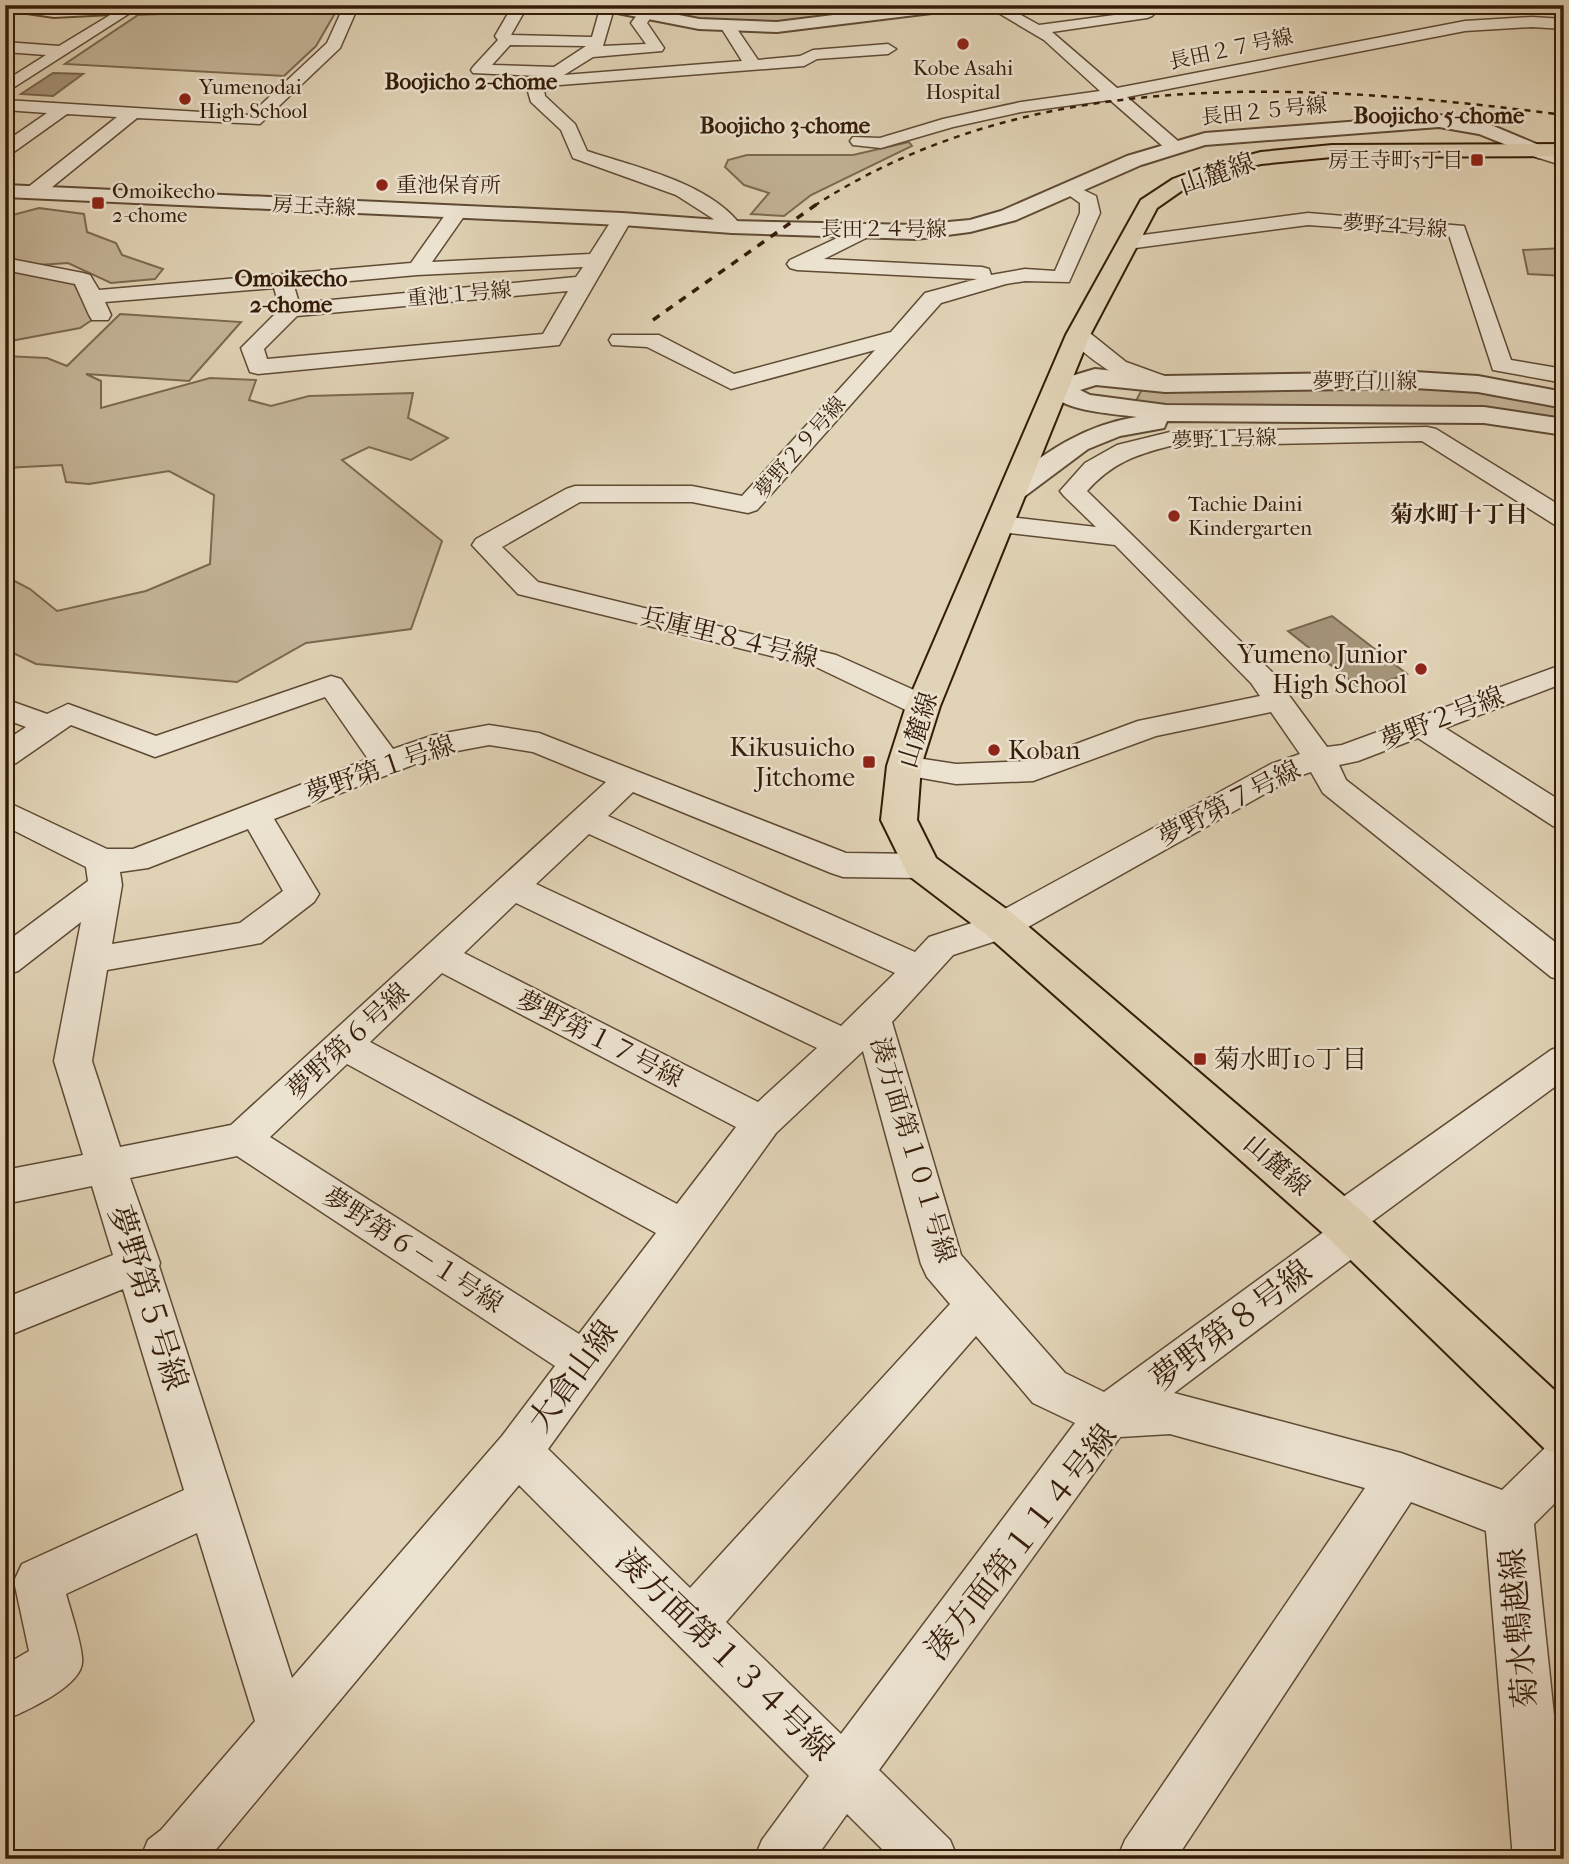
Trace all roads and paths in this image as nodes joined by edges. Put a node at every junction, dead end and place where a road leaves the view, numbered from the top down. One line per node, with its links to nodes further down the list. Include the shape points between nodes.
1 (187, 5): 9 (street)
2 (344, 5): 28 (street, via 350,9 334,45 254,120)
3 (521, 5): 17 (street, via 503,36)
4 (602, 5): 5 (street)
5 (608, 5): 10 (street); 19 (street)
6 (956, 5): 16 (street)
7 (992, 5): 15 (street)
8 (7, 8): 9 (street)
9 (125, 10): 20 (street)
10 (646, 13): 13 (street); 19 (street, via 639,23 656,48)
11 (1147, 13): 15 (street)
12 (1564, 24): 25 (street, 長田２７号線, via 1465,26)
13 (728, 26): 14 (street); 22 (street)
14 (778, 27): 16 (street); 21 (street)
15 (1037, 30): 25 (street)
16 (869, 37): 21 (street)
17 (506, 40): 19 (street); 23 (street, via 479,69)
18 (5, 47): 20 (street)
19 (594, 47): 23 (street)
20 (62, 51): 24 (street)
21 (804, 61): 22 (street)
22 (753, 65): 23 (street)
23 (548, 77): 40 (street, via 535,88 537,97 569,128 579,154 673,186 723,217)
24 (5, 88)
25 (1114, 94): 29 (street, 長田２７号線, via 1021,107 881,143); 30 (street)
26 (5, 105): 27 (street)
27 (63, 109): 28 (street); 31 (street)
28 (133, 113): 37 (street)
29 (859, 141)
30 (1172, 145): 33 (street, 長田２５号線, via 1252,134 1439,121 1484,129); 35 (street, 長田２４号線)
31 (5, 150)
32 (1564, 150): 33 (main road, 山麓線)
33 (1539, 152): 34 (street, 長田２５号線); 42 (main road, 山麓線, via 1332,151 1261,158 1180,183 1148,204)
34 (1564, 161)
35 (1069, 189): 41 (street, 長田２４号線, via 1021,212 968,227); 46 (street, via 1089,200 1090,213)
36 (5, 191): 37 (street, 房王寺線)
37 (34, 192): 38 (street, 房王寺線)
38 (457, 212): 39 (street, 房王寺線); 45 (street)
39 (622, 219): 40 (street, 長田２４号線); 43 (street)
40 (732, 228): 41 (street, 長田２４号線)
41 (865, 231): 46 (street, via 797,264 976,274 1034,265)
42 (1128, 243): 50 (main road, 山麓線); 53 (street, 夢野４号線, via 1308,219 1457,230 1500,365)
43 (595, 260): 45 (street); 48 (street)
44 (5, 264): 47 (street, via 83,279 97,307)
45 (417, 269): 47 (street)
46 (1066, 272): 51 (street, 夢野２９号線, via 1004,278 933,298)
47 (282, 280): 49 (street)
48 (583, 283): 49 (street, 重池１号線); 49 (street, via 551,341 258,367 252,348)
49 (291, 310)
50 (1078, 335): 54 (street, 夢野白川線, via 1114,366); 55 (main road, 山麓線)
51 (896, 337): 52 (street, via 731,382 651,340); 62 (street, 夢野２９号線, via 748,505 692,494 575,494 485,545)
52 (620, 340)
53 (1564, 376)
54 (1165, 384): 55 (street, 夢野白川線, via 1095,377); 56 (street, 夢野白川線, via 1415,380 1478,384)
55 (1056, 388): 57 (street, 夢野白川線, via 1084,402 1166,413); 59 (main road, 山麓線)
56 (1564, 400)
57 (1289, 414): 58 (street, 夢野白川線, via 1484,415); 59 (street, 夢野白川線, via 1165,421 1101,432 1068,447)
58 (1564, 427)
59 (1008, 507): 61 (street); 65 (main road, 山麓線)
60 (1564, 519): 61 (street, 夢野１号線, via 1427,434 1170,439 1126,450 1094,468 1073,491)
61 (1123, 538): 64 (street, 夢野１号線, via 1261,677)
62 (528, 588): 65 (street, 兵庫里８４号線, via 826,661)
63 (1564, 673): 68 (street, 夢野２号線)
64 (1276, 702): 70 (street, 夢野１号線); 72 (street, via 1149,728 1033,771 956,774)
65 (923, 706): 72 (main road, 山麓線)
66 (5, 708): 67 (street)
67 (48, 725): 69 (street); 71 (street, via 68,713 155,747 331,685)
68 (1420, 726): 70 (street, 夢野２号線, via 1347,754); 75 (street)
69 (5, 756)
70 (1319, 758): 81 (street, 夢野第７号線, via 1282,771); 85 (street, 夢野第７号線, via 1334,786)
71 (387, 764): 73 (street, 夢野第１号線, via 434,745 489,735 539,743); 74 (street, 夢野第１号線)
72 (904, 766): 78 (main road, 山麓線, via 899,820)
73 (629, 778): 76 (street, 夢野第６号線); 78 (street, 夢野第１号線, via 843,865)
74 (255, 814): 79 (street, 夢野第１号線); 83 (street, via 302,894 249,934)
75 (1564, 818)
76 (586, 819): 80 (street, 夢野第６号線); 86 (street)
77 (12, 823): 79 (street, 夢野第１号線)
78 (921, 866): 81 (main road, 山麓線)
79 (104, 873): 83 (street, 夢野第５号線); 84 (street)
80 (513, 887): 82 (street, 夢野第６号線); 87 (street)
81 (1002, 926): 86 (street, 大倉山線, via 941,946); 95 (main road, 山麓線)
82 (439, 956): 88 (street, 夢野第６号線); 90 (street, 夢野第１７号線)
83 (91, 960): 92 (street, 夢野第５号線, via 73,1061)
84 (5, 962)
85 (1564, 968)
86 (920, 969): 87 (street, 大倉山線)
87 (859, 1032): 90 (street, 大倉山線); 97 (street, 湊方面第１０１号線, via 942,1264)
88 (344, 1045): 91 (street, 夢野第６号線); 94 (street)
89 (1564, 1060): 95 (street, 夢野第８号線)
90 (762, 1122): 94 (street, 大倉山線)
91 (242, 1139): 92 (street); 99 (street, 夢野第６－１号線)
92 (105, 1167): 93 (street); 96 (street, 夢野第５号線)
93 (5, 1187)
94 (682, 1227): 99 (street, 大倉山線)
95 (1347, 1227): 100 (street, 夢野第８号線); 101 (main road, 山麓線)
96 (139, 1263): 98 (street); 105 (street, 夢野第５号線)
97 (977, 1304): 100 (street, 湊方面第１０１号線, via 1049,1388); 107 (street)
98 (5, 1318)
99 (584, 1361): 102 (street, 大倉山線)
100 (1108, 1416): 104 (street, 湊方面第１１４号線, via 1170,1413); 111 (street, 湊方面第１１４号線)
101 (1564, 1433)
102 (518, 1452): 107 (street, 湊方面第１３４号線); 109 (street, 大倉山線)
103 (1564, 1461): 106 (street, 菊水鵯越線)
104 (1401, 1476): 106 (street, 湊方面第１１４号線); 115 (street)
105 (213, 1501): 108 (street, via 39,1581 57,1663); 109 (street, 夢野第５号線)
106 (1509, 1516): 110 (street, 菊水鵯越線)
107 (692, 1623): 111 (street, 湊方面第１３４号線)
108 (5, 1694)
109 (284, 1729): 112 (street, 大倉山線)
110 (1547, 1750): 116 (street, 菊水鵯越線)
111 (846, 1774): 113 (street, 湊方面第１１４号線); 114 (street, 湊方面第１３４号線)
112 (167, 1859)
113 (781, 1859)
114 (931, 1859)
115 (1144, 1859)
116 (1541, 1859)

